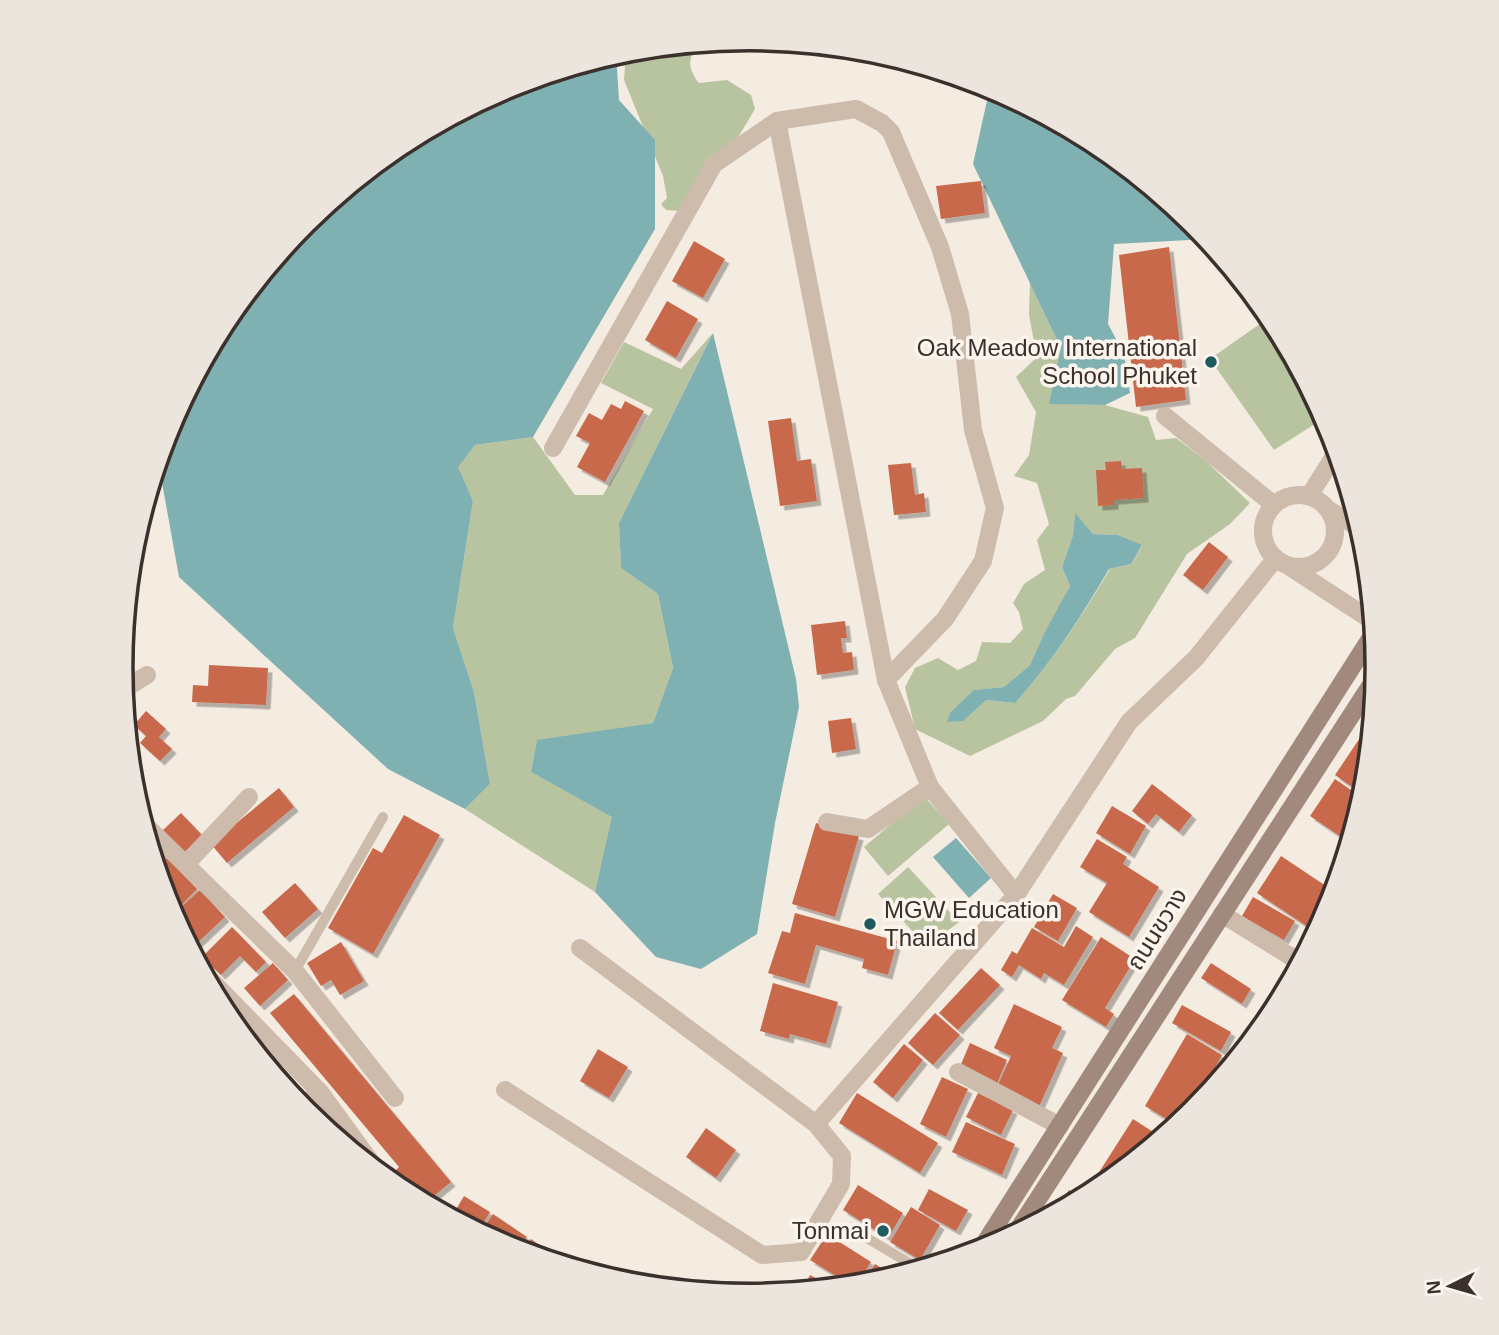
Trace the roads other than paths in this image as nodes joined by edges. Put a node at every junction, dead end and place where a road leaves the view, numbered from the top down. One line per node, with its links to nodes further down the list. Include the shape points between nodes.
1 (777, 121): 3 (street, via 714,164); 13 (street); 13 (street, via 856,109 891,132 940,247 960,314 973,430 995,508 983,561 945,620)
2 (1165, 416): 6 (street)
3 (553, 448)
4 (1331, 461): 5 (street)
5 (1309, 496): 6 (street, via 1295,494); 7 (street)
6 (1273, 505): 9 (street, via 1262,528 1267,548)
7 (1329, 510): 8 (street); 9 (street, via 1335,537 1324,558 1312,566)
8 (1348, 521)
9 (1282, 563): 10 (street); 22 (street, via 1129,722)
10 (1364, 615)
11 (1365, 646): 26 (main road, ถนนขวาง)
12 (147, 675): 14 (street)
13 (886, 680): 16 (street)
14 (133, 683)
15 (1365, 693): 23 (main road, ถนนขวาง)
16 (930, 787): 19 (street, via 867,829); 22 (street)
17 (249, 797): 21 (street)
18 (383, 817): 27 (lane)
19 (827, 822)
20 (156, 835): 21 (street)
21 (186, 863): 27 (street)
22 (1016, 895): 35 (street)
23 (1222, 914): 25 (street); 28 (main road, ถนนขวาง)
24 (580, 948): 35 (street)
25 (1293, 958)
26 (1166, 960): 28 (main road); 36 (main road, ถนนขวาง)
27 (295, 971): 33 (street)
28 (1184, 974): 38 (main road, ถนนขวาง)
29 (251, 1030): 32 (street)
30 (958, 1072): 36 (street)
31 (505, 1090): 35 (street, via 762,1255 801,1252 841,1185 842,1156)
32 (320, 1092): 34 (street); 37 (street)
33 (395, 1098)
34 (310, 1101)
35 (816, 1124)
36 (1060, 1126): 40 (main road, ถนนขวาง)
37 (357, 1143)
38 (1025, 1220)
39 (855, 1231): 41 (lane)
40 (990, 1235)
41 (909, 1263)

